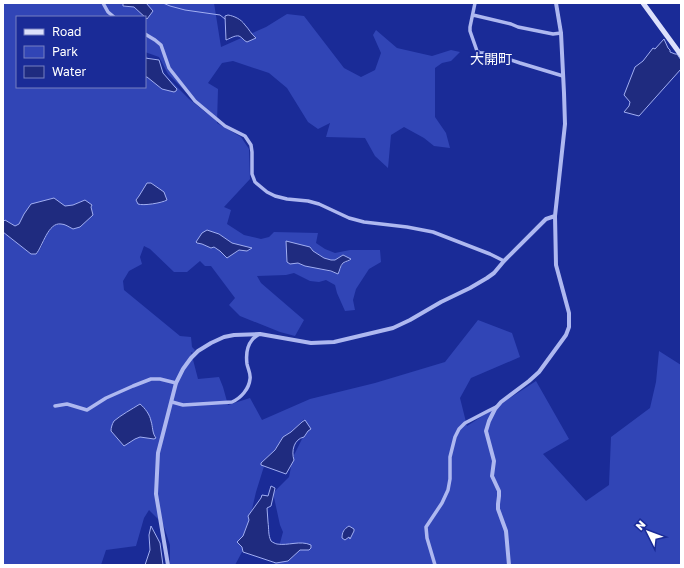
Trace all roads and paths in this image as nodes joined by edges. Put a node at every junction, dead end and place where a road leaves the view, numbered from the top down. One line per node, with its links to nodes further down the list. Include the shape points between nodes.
1 (103, 3): 6 (street)
2 (475, 3): 5 (street)
3 (556, 3): 7 (street)
4 (643, 3): 9 (main road)
5 (472, 14): 7 (street, via 518,27 553,34); 10 (street, via 470,31 477,51)
6 (113, 16)
7 (561, 32): 10 (street)
8 (146, 35): 12 (street, via 161,45 169,68 195,101 225,126 245,136 252,145 252,174 255,182 267,192 287,199 308,200 364,222 433,232)
9 (681, 55)
10 (564, 76): 11 (street, via 564,124)
11 (555, 216): 12 (street, via 546,219); 17 (street, via 556,265 569,313 569,327 539,372)
12 (504, 261): 13 (street, via 487,278 393,328 340,340 311,343)
13 (260, 334): 14 (street, via 234,335 211,343 191,358); 15 (street, via 252,338 249,345 247,358 250,378 247,389 237,400 183,405)
14 (176, 384): 15 (street); 16 (street, via 151,379 106,398 87,410 67,404)
15 (172, 402): 18 (street, via 158,453 156,494)
16 (55, 406)
17 (496, 407): 19 (street, via 465,423 459,429 450,457 448,490 426,527); 20 (street, via 486,431 494,461 492,476 499,491 498,509 506,531)
18 (168, 565)
19 (435, 565)
20 (510, 565)

